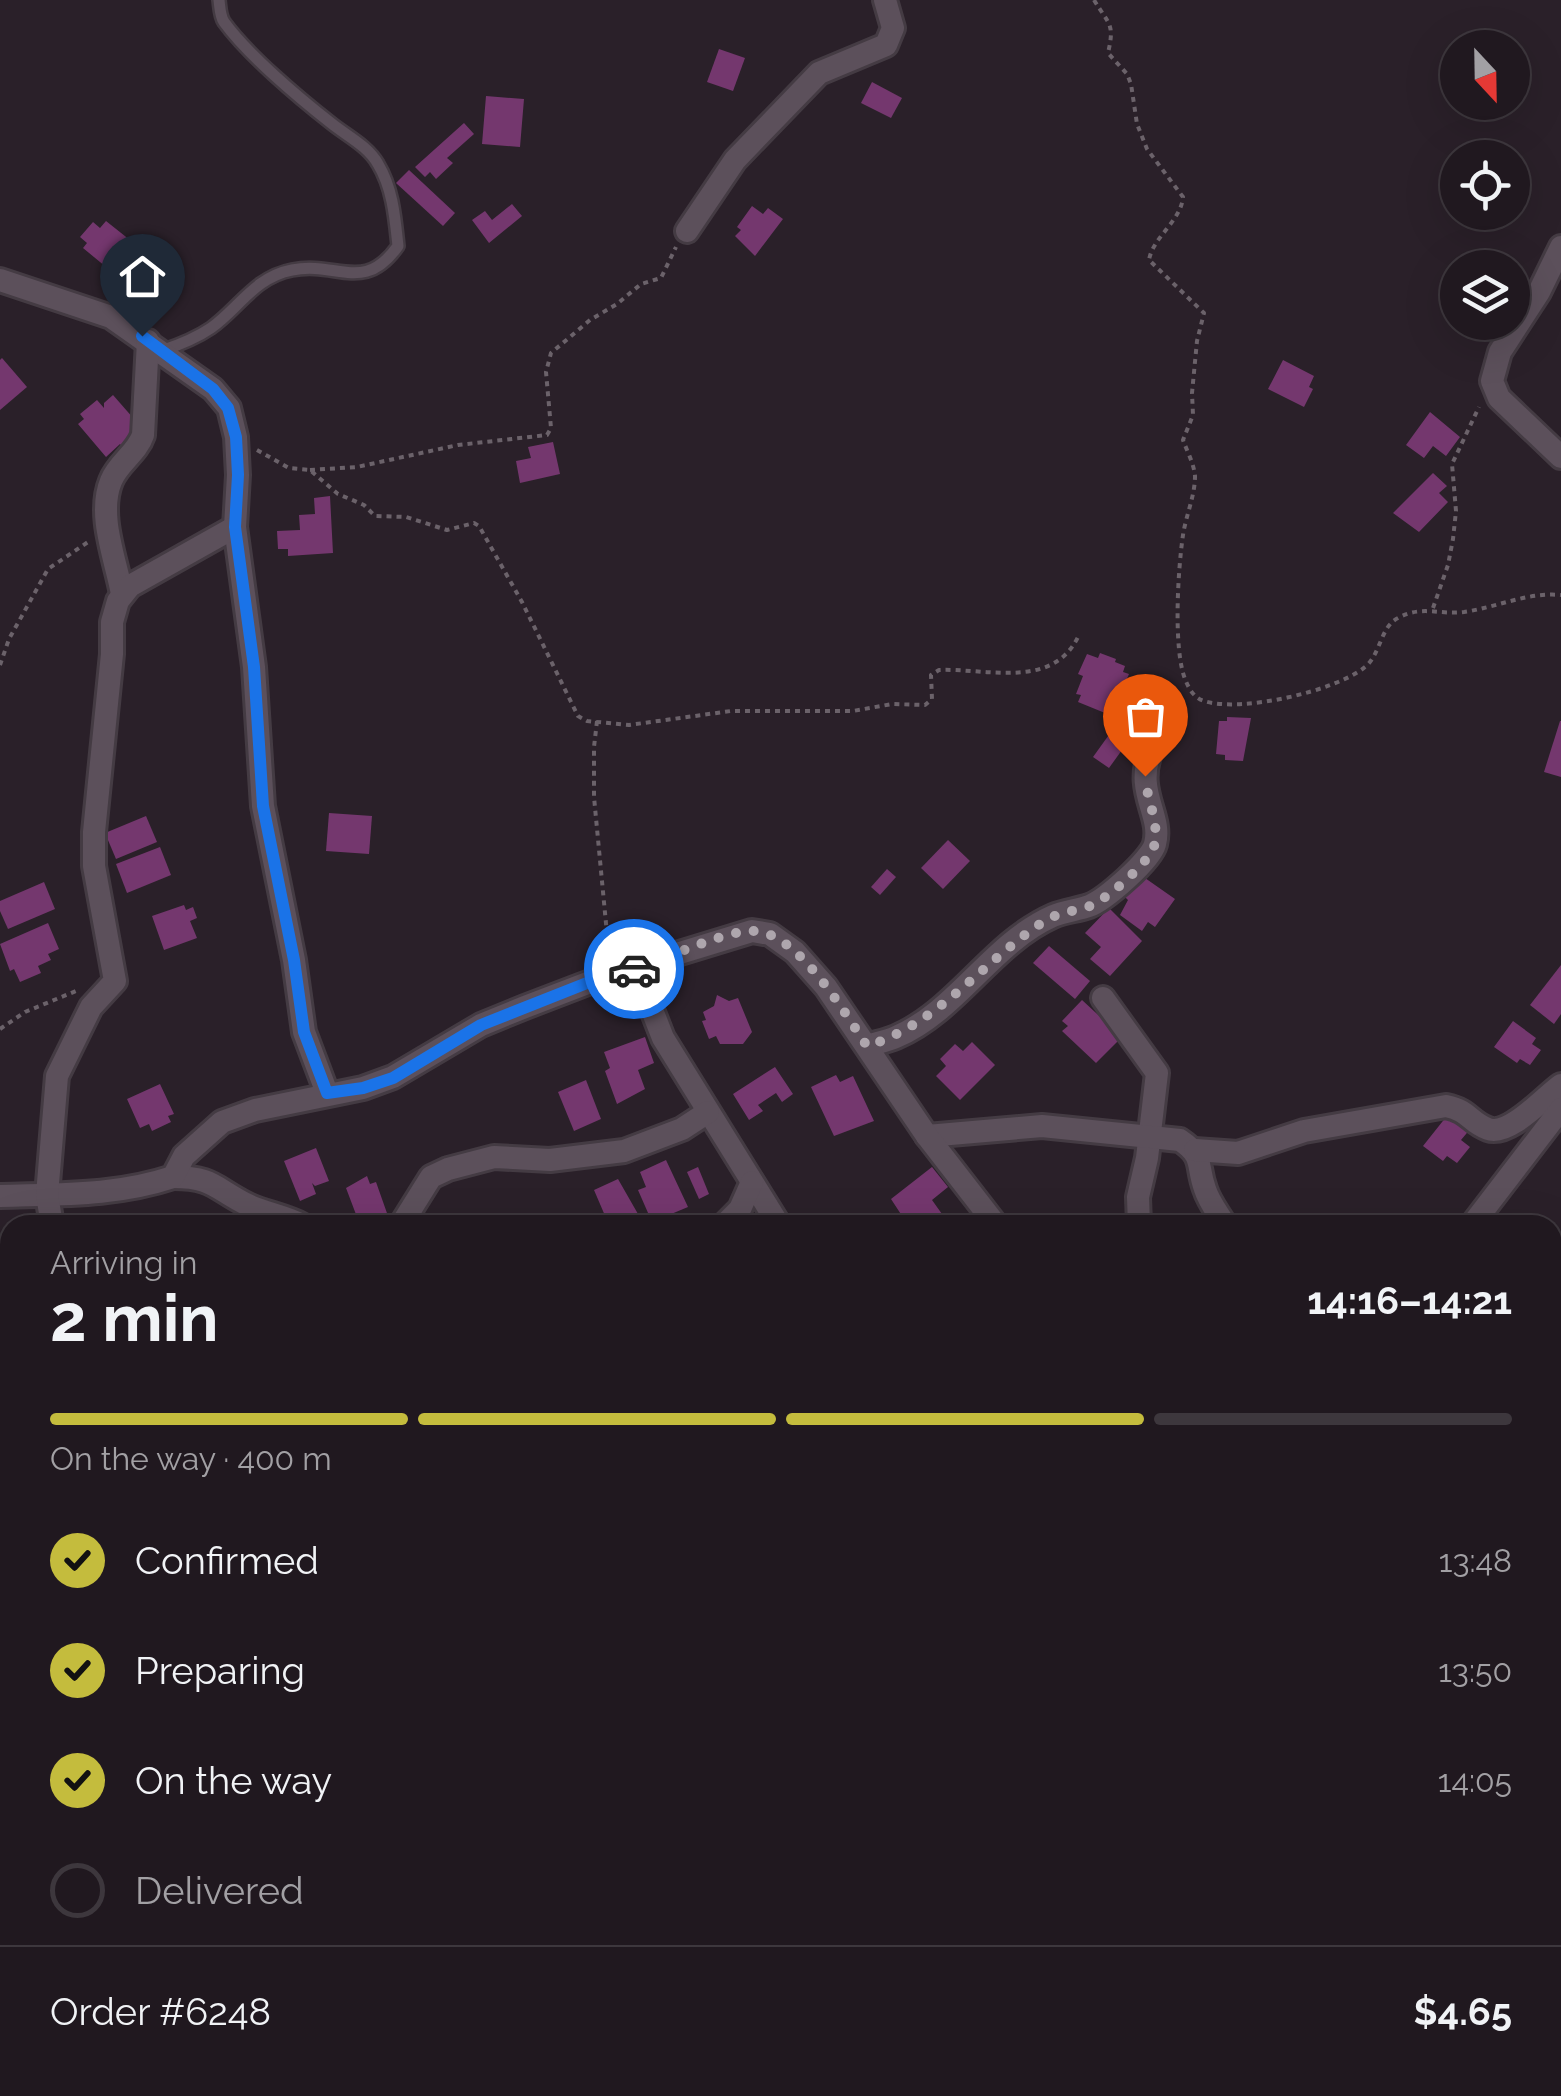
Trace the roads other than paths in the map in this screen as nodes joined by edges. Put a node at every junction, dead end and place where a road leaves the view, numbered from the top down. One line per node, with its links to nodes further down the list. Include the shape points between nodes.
1 (218, 0): 6 (lane, via 221,19 243,42 377,161 390,190 398,246 373,272 312,268 266,279 187,343)
2 (885, 0): 3 (street, via 894,28 886,44 819,74 735,160)
3 (688, 231)
4 (1561, 246): 7 (street, via 1500,352 1492,381 1498,398)
5 (0, 280): 6 (street, via 88,308)
6 (155, 346): 8 (street, via 228,408 236,437); 9 (street, via 140,445 113,477 107,500)
7 (1561, 457)
8 (235, 527): 9 (street); 15 (street, via 263,806 304,1032)
9 (122, 594): 23 (street, via 112,622 94,832 115,981 91,1008 57,1076)
10 (1152, 748): 13 (street, via 1145,776 1155,846 1148,857 1092,905 1052,916 1011,944 898,1036)
11 (636, 969): 13 (street, via 733,934 770,934 826,987); 15 (street, via 481,1025 393,1078); 17 (street, via 663,1038)
12 (1102, 998): 19 (street, via 1157,1073)
13 (867, 1046): 18 (street)
14 (1561, 1085): 20 (street, via 1499,1130 1446,1106 1304,1131 1238,1153)
15 (327, 1093): 21 (street, via 222,1122 184,1156)
16 (1561, 1108): 33 (street)
17 (708, 1112): 22 (street); 27 (street, via 624,1151 550,1160 494,1158 448,1170 431,1176)
18 (928, 1136): 19 (street, via 1042,1126); 30 (street)
19 (1150, 1136): 20 (street, via 1180,1140); 31 (street)
20 (1195, 1150): 32 (street)
21 (173, 1177): 23 (street, via 140,1188); 26 (street, via 216,1184)
22 (752, 1182): 28 (street); 29 (street)
23 (47, 1195): 24 (street); 25 (street)
24 (0, 1196)
25 (50, 1215)
26 (274, 1215)
27 (407, 1215)
28 (734, 1215)
29 (773, 1215)
30 (988, 1215)
31 (1139, 1215)
32 (1220, 1215)
33 (1480, 1215)

